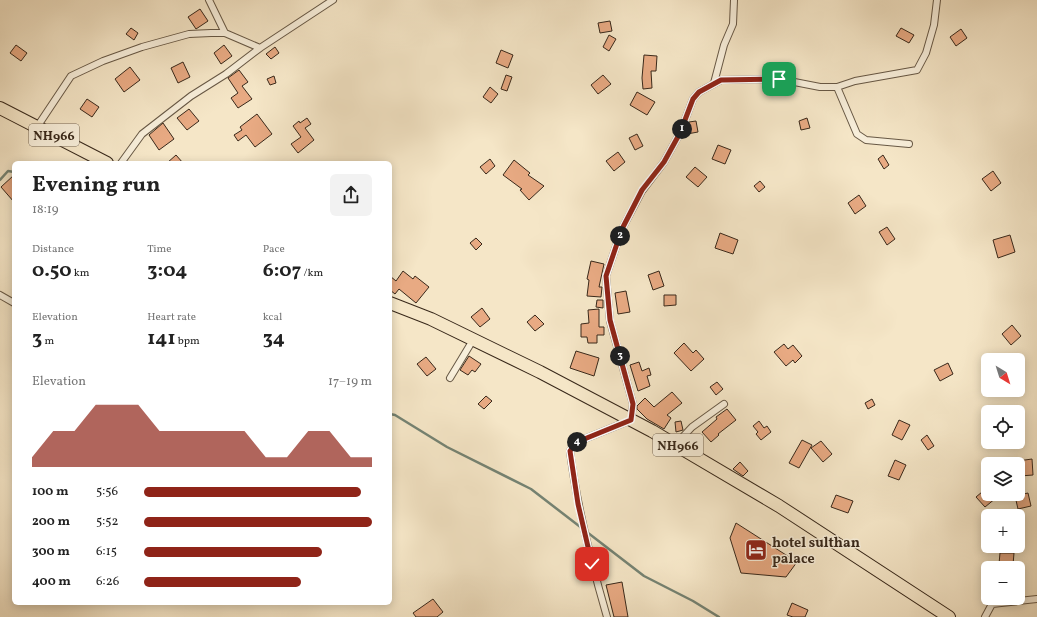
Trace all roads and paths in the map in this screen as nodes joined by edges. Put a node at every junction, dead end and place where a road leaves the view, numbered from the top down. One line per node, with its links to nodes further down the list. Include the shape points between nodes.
1 (209, 0): 5 (street)
2 (333, 0): 6 (street)
3 (734, 0): 7 (street, via 733,24 724,45)
4 (937, 0): 8 (street, via 934,25 926,54 917,70 855,81)
5 (225, 33): 6 (street); 10 (street, via 189,34 142,47 72,76)
6 (260, 48): 13 (street, via 142,134)
7 (714, 83): 8 (street, via 721,80 779,79); 20 (street, via 693,99 680,133 664,162 642,190 622,229 606,276 610,320 633,404)
8 (837, 88): 11 (street, via 857,134 866,140)
9 (0, 108): 10 (highway, NH966)
10 (37, 127): 12 (highway, NH966)
11 (909, 144)
12 (103, 161)
13 (122, 161)
14 (0, 295): 15 (street)
15 (12, 302)
16 (392, 304): 17 (highway, NH966, via 431,319)
17 (473, 340): 18 (street); 20 (highway, NH966)
18 (450, 378)
19 (724, 404): 21 (street, via 692,427)
20 (631, 420): 21 (highway, NH966); 23 (street, via 577,442 570,451 585,538)
21 (676, 444): 24 (highway, NH966, via 779,506)
22 (1037, 599): 25 (street, via 992,604)
23 (607, 617)
24 (949, 617)
25 (985, 617)

